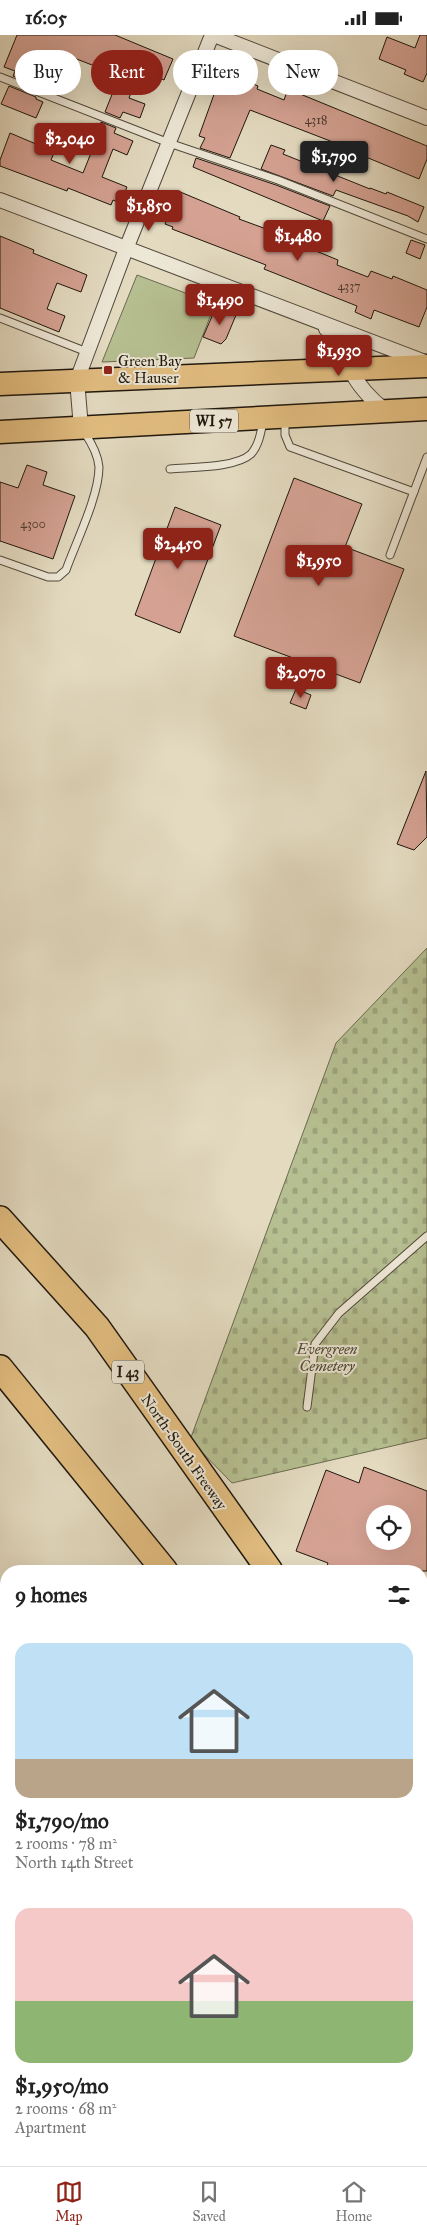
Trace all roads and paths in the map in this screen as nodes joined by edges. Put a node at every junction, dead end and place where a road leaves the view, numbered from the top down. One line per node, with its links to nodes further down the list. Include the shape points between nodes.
1 (213, 35): 2 (street); 5 (street)
2 (236, 39): 4 (street)
3 (0, 77): 5 (lane)
4 (427, 118)
5 (169, 143): 7 (lane, via 278,180); 8 (street)
6 (0, 200): 8 (street)
7 (427, 239)
8 (126, 249): 10 (street); 11 (street)
9 (0, 318): 11 (lane)
10 (310, 319): 12 (street); 13 (street, via 336,336)
11 (87, 352): 14 (street)
12 (427, 364): 13 (main road)
13 (350, 369): 14 (main road); 17 (street, via 367,396)
14 (77, 380): 15 (main road); 19 (street)
15 (0, 384)
16 (427, 409): 17 (main road, WI 57)
17 (386, 411): 18 (main road, WI 57)
18 (274, 417): 19 (main road, WI 57); 22 (lane, via 251,453 236,462); 23 (lane, via 290,447 301,453)
19 (81, 428): 20 (main road, WI 57); 25 (lane, via 93,445 99,466 96,488 66,570 58,577 48,577)
20 (0, 432)
21 (427, 457): 23 (lane)
22 (170, 469)
23 (414, 492): 24 (lane)
24 (390, 555)
25 (0, 560)
26 (0, 1219): 31 (highway, North-South Freeway / I 43, via 96,1327)
27 (427, 1237): 29 (lane, via 339,1313 315,1343)
28 (0, 1368): 30 (highway)
29 (307, 1407)
30 (160, 1565)
31 (266, 1565)

